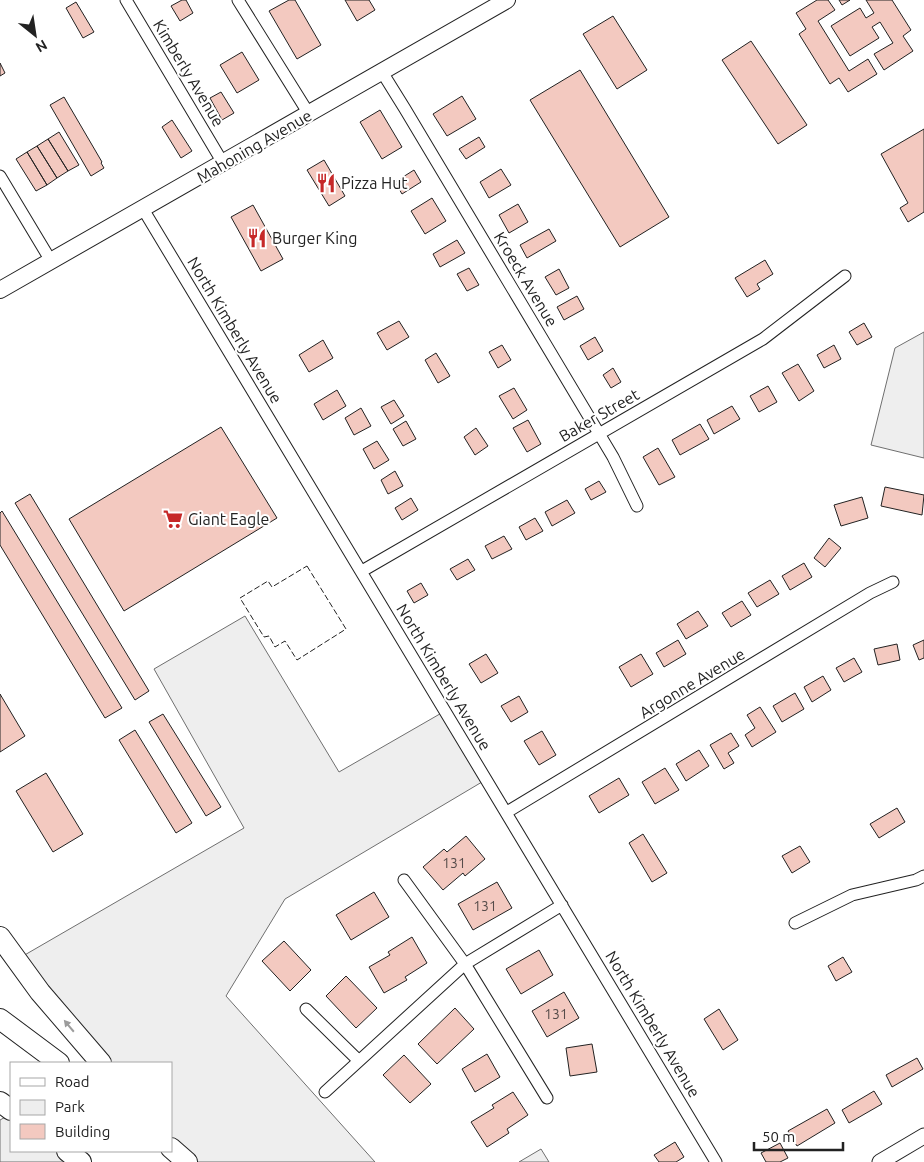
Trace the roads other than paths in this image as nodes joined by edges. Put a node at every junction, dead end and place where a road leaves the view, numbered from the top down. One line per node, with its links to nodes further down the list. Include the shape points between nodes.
1 (126, 0): 6 (street, Kimberly Avenue)
2 (238, 0): 5 (street)
3 (508, 0): 4 (main road, Mahoning Avenue)
4 (382, 72): 5 (main road, Mahoning Avenue); 12 (street, Kroeck Avenue)
5 (309, 114): 6 (main road, Mahoning Avenue)
6 (223, 163): 8 (main road, Mahoning Avenue)
7 (0, 176): 9 (street)
8 (144, 209): 9 (main road, Mahoning Avenue); 14 (street, North Kimberly Avenue)
9 (51, 261): 11 (main road, Mahoning Avenue)
10 (846, 276): 12 (street, Baker Street, via 763,339)
11 (0, 290)
12 (599, 434): 13 (street, Kroeck Avenue); 14 (street, Baker Street)
13 (637, 506)
14 (362, 571): 16 (street, North Kimberly Avenue)
15 (894, 582): 16 (street, Argonne Avenue)
16 (507, 812): 19 (street, North Kimberly Avenue)
17 (924, 876): 20 (street, via 852,896)
18 (404, 880): 22 (street)
19 (562, 905): 22 (street); 35 (street, North Kimberly Avenue)
20 (795, 923)
21 (0, 937): 27 (highway, one-way to 21, via 40,992)
22 (465, 964): 25 (street); 29 (street)
23 (306, 1009): 25 (street)
24 (0, 1019): 26 (highway)
25 (359, 1061): 28 (street)
26 (58, 1062)
27 (100, 1062)
28 (325, 1092)
29 (547, 1098)
30 (924, 1136): 36 (street)
31 (172, 1149): 34 (highway)
32 (67, 1152): 33 (highway)
33 (81, 1162)
34 (187, 1162)
35 (716, 1162)
36 (880, 1162)

